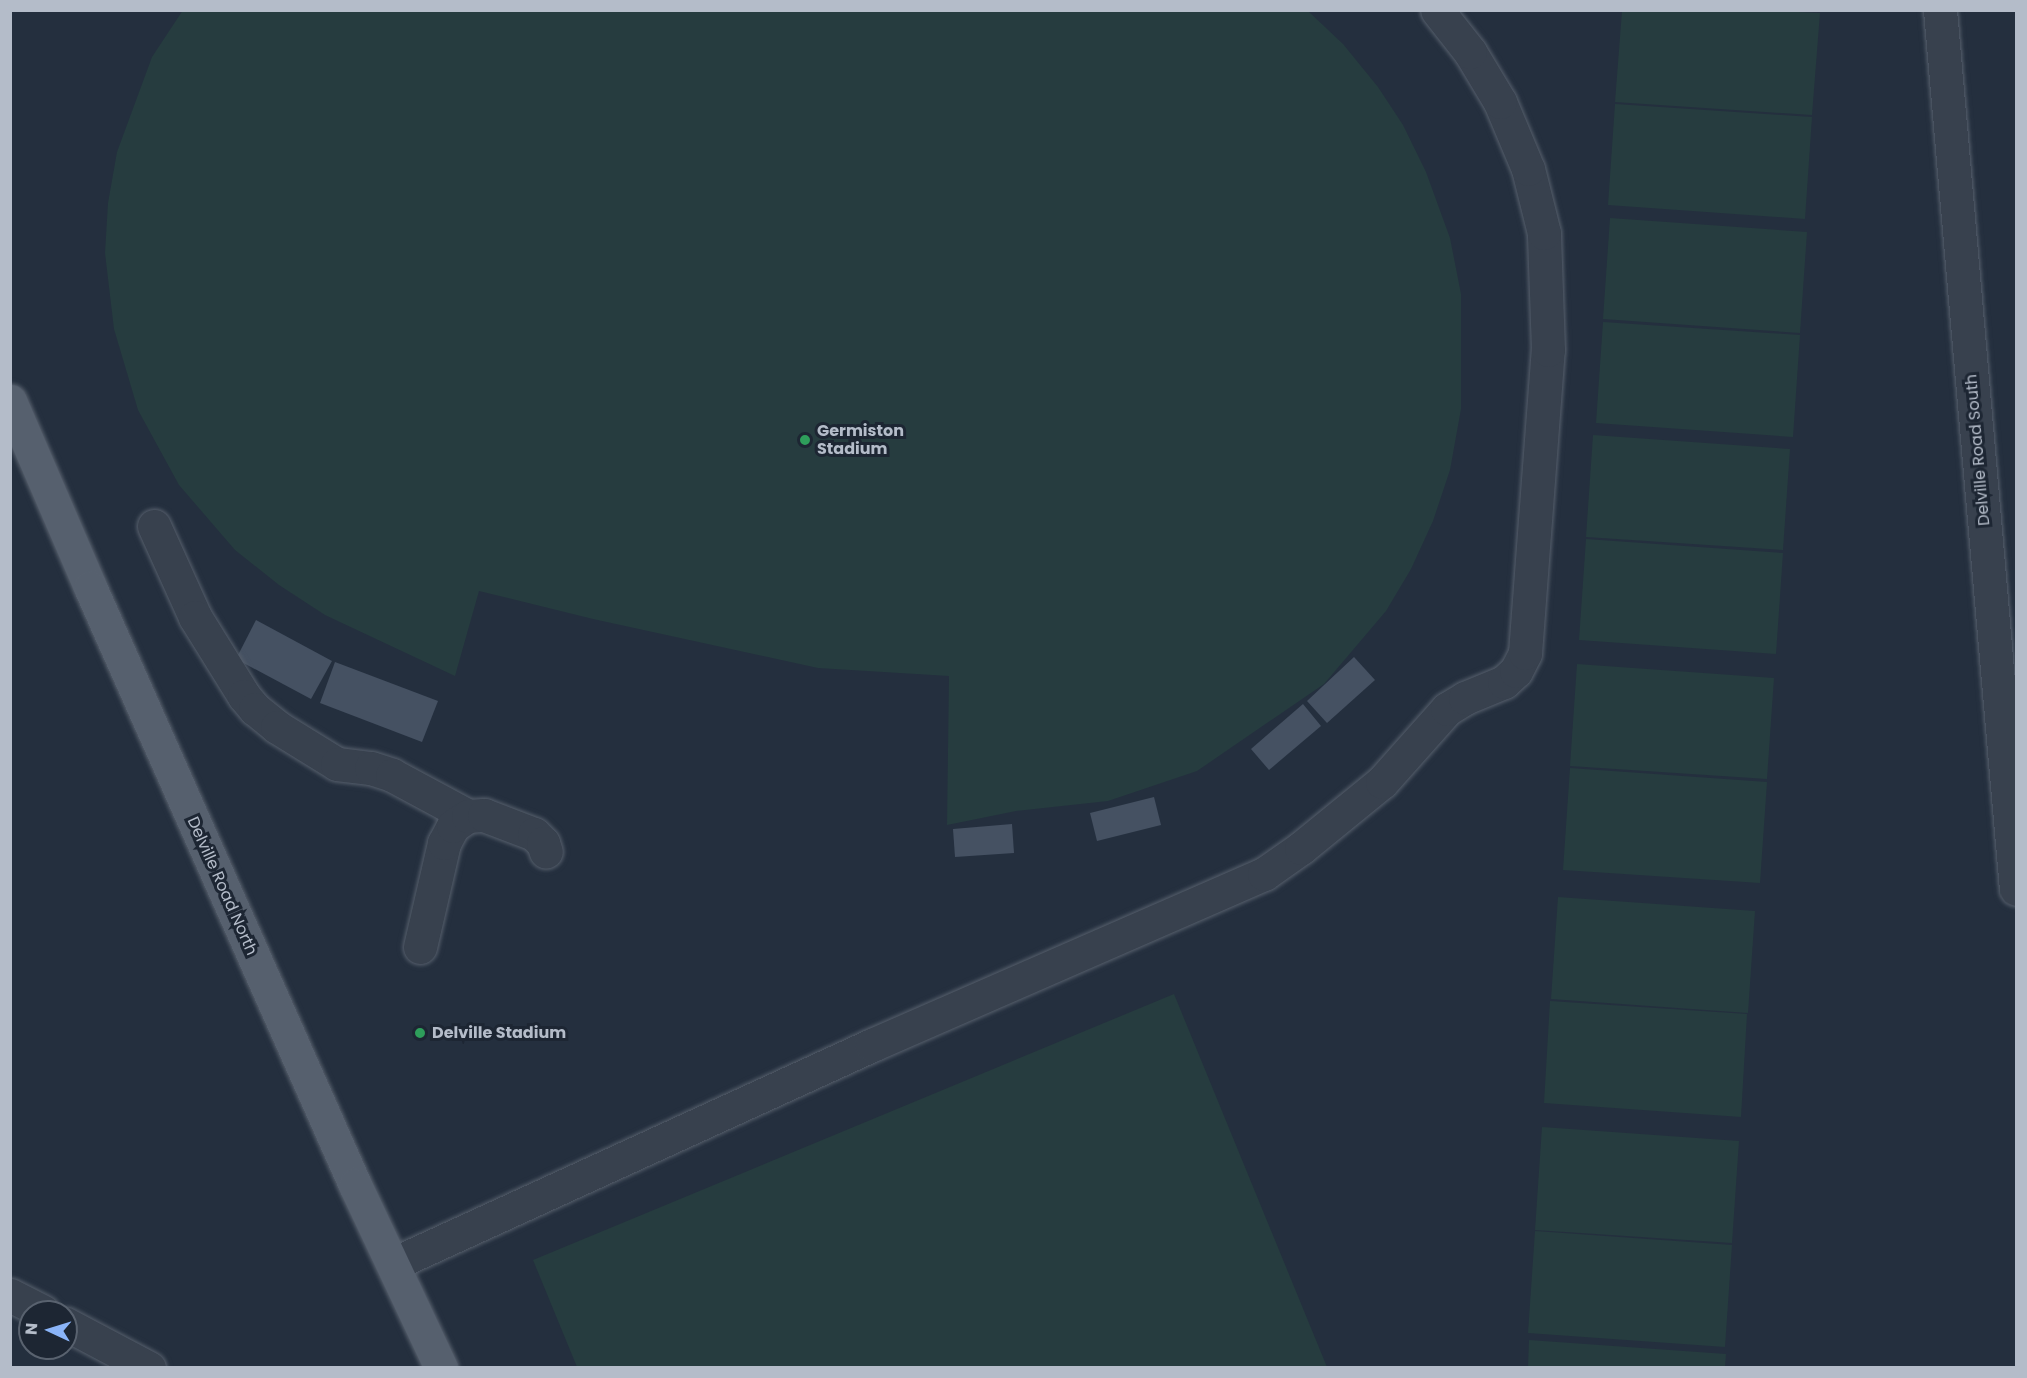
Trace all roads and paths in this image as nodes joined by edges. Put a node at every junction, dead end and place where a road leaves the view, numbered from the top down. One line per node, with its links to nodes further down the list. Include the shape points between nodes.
1 (1437, 10): 10 (street, via 1470,52 1500,102 1528,169 1544,233 1548,350 1525,653 1516,671 1504,682 1447,709 1382,782 1264,874 872,1045)
2 (1940, 10): 5 (street, Delville Road South)
3 (10, 401): 10 (main road, Delville Road North)
4 (154, 526): 6 (street, via 195,617 255,709 337,764 392,775)
5 (2008, 695): 8 (street, Delville Road South)
6 (468, 816): 7 (street, via 484,815 534,834); 9 (street, via 453,826 444,843)
7 (546, 852)
8 (2016, 889)
9 (420, 947)
10 (393, 1264): 13 (main road, Delville Road North)
11 (78, 1330): 12 (street)
12 (149, 1368)
13 (441, 1368)

